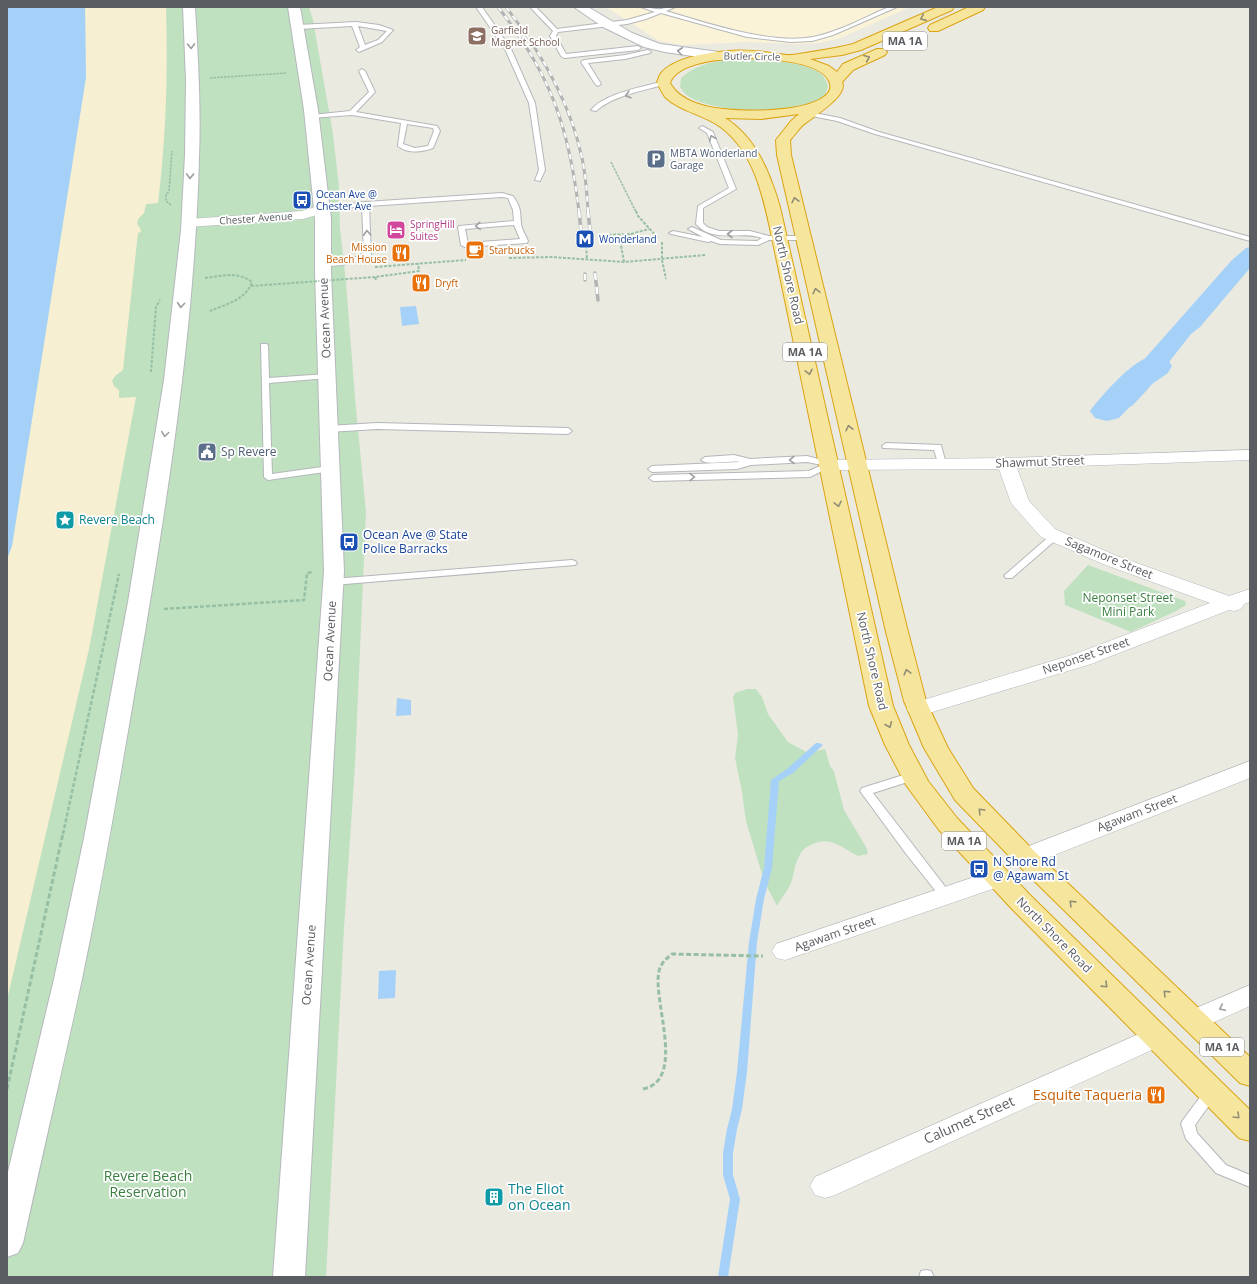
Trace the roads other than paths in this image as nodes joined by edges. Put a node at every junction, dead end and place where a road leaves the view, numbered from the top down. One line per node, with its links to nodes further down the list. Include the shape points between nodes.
1 (189, 7): 36 (main road, one-way to 36, via 192,126)
2 (294, 7): 14 (main road, Ocean Avenue)
3 (479, 7): 33 (lane, via 508,49 532,103 542,170)
4 (533, 7): 15 (lane)
5 (580, 7): 12 (main road)
6 (644, 7): 11 (lane)
7 (672, 7): 11 (lane)
8 (894, 7): 11 (lane, via 831,34 812,39 791,40 747,35)
9 (948, 7): 20 (highway, MA 1A, one-way to 20, via 857,47 815,56)
10 (979, 7): 16 (highway, MA 1A)
11 (659, 12): 12 (lane); 12 (lane, via 644,18)
12 (603, 22): 15 (lane); 18 (main road); 19 (main road, one-way to 12, via 657,47)
13 (355, 25): 13 (lane, via 361,49 385,38 390,30 376,25); 14 (lane)
14 (298, 27): 30 (main road, Ocean Avenue)
15 (556, 31): 18 (lane, via 553,36 564,56)
16 (920, 34)
17 (892, 47): 23 (highway, MA 1A, one-way to 17, via 856,63)
18 (643, 50): 22 (main road, via 662,58 666,63); 24 (lane, via 625,57 584,62)
19 (719, 56): 20 (highway, Butler Circle / MA 1A, via 741,54); 22 (highway, Butler Circle / MA 1A, via 688,63)
20 (786, 57): 23 (highway, Butler Circle, via 823,69)
21 (362, 71): 28 (lane, via 372,92)
22 (668, 78): 25 (highway, MA 1A, via 671,95); 27 (lane, one-way to 27, via 611,99)
23 (836, 81): 26 (highway, MA 1A, via 835,93)
24 (598, 84)
25 (682, 102): 26 (highway, via 718,113 764,115 793,112); 40 (highway, North Shore Road / MA 1A, via 733,130 747,147 761,170 770,198)
26 (822, 103): 29 (highway, North Shore Road / MA 1A)
27 (594, 110)
28 (352, 113): 30 (lane); 31 (lane)
29 (809, 114): 41 (highway, North Shore Road / MA 1A, one-way to 29, via 784,155 783,140 796,124); 42 (lane, via 838,119 892,137)
30 (312, 117): 35 (main road, Ocean Avenue)
31 (404, 121): 31 (lane, via 435,126 437,131 431,147 403,148 400,145)
32 (702, 128): 40 (lane, one-way to 32, via 756,234 725,234 702,228 699,224 700,207 733,189 710,132)
33 (538, 180)
34 (365, 204): 35 (lane); 37 (lane, via 502,195 511,197 515,204); 44 (lane, one-way to 34, via 353,261 368,254)
35 (322, 209): 36 (street, Chester Avenue, via 303,215); 44 (main road, Ocean Avenue)
36 (189, 223): 83 (main road, one-way to 83, via 174,376 151,533 116,734 68,982)
37 (517, 223): 37 (lane, one-way to 37, via 461,227 465,245 524,241)
38 (692, 229): 43 (lane)
39 (673, 233): 43 (lane)
40 (774, 238): 41 (lane); 43 (lane, via 758,243); 56 (highway, North Shore Road / MA 1A, one-way to 56)
41 (804, 238): 57 (highway, North Shore Road / MA 1A, one-way to 41)
42 (1248, 239)
43 (720, 242)
44 (324, 263): 46 (main road, Ocean Avenue)
45 (264, 346): 47 (lane)
46 (327, 376): 47 (lane); 48 (main road, Ocean Avenue)
47 (265, 381): 58 (lane, via 268,477)
48 (328, 429): 49 (lane, via 376,426); 58 (main road, Ocean Avenue)
49 (568, 431)
50 (886, 446): 55 (lane, via 938,447)
51 (1250, 455): 54 (street, Shawmut Street)
52 (705, 460): 53 (lane, via 734,458)
53 (750, 462): 56 (lane, one-way to 53, via 807,459); 59 (lane, via 737,466)
54 (1006, 463): 55 (street, Shawmut Street); 61 (street, Sagamore Street, via 1020,503 1048,533)
55 (942, 464): 57 (street, Shawmut Street)
56 (830, 466): 57 (street, Shawmut Street); 60 (lane, one-way to 56, via 810,474); 70 (highway, North Shore Road / MA 1A, one-way to 70, via 881,706)
57 (857, 466): 68 (highway, North Shore Road / MA 1A, one-way to 57)
58 (329, 469): 64 (main road, Ocean Avenue)
59 (652, 469)
60 (653, 478)
61 (1055, 536): 63 (lane); 66 (street, Sagamore Street, via 1110,560)
62 (572, 563): 64 (lane)
63 (1009, 576)
64 (333, 577): 84 (main road, Ocean Avenue)
65 (1250, 595): 66 (street, Neponset Street)
66 (1228, 603): 67 (street, Sagamore Street); 68 (street, Neponset Street, via 1083,659)
67 (1250, 610)
68 (918, 710): 71 (highway, North Shore Road / MA 1A, one-way to 68, via 964,794 936,748)
69 (1250, 769): 71 (street, Agawam Street)
70 (913, 776): 72 (highway, North Shore Road / MA 1A, via 948,824); 73 (lane, via 866,791)
71 (1025, 857): 76 (highway, North Shore Road / MA 1A, one-way to 71)
72 (998, 878): 73 (street, Agawam Street); 77 (highway, North Shore Road / MA 1A, one-way to 77)
73 (946, 896): 74 (street, Agawam Street)
74 (778, 954)
75 (1250, 995): 76 (street, one-way to 76)
76 (1194, 1020): 78 (highway, North Shore Road / MA 1A)
77 (1156, 1036): 79 (highway, North Shore Road / MA 1A); 82 (street, Calumet Street)
78 (1250, 1075)
79 (1212, 1091): 80 (highway, North Shore Road / MA 1A, one-way to 80); 81 (lane, via 1188,1124 1191,1135 1221,1169)
80 (1250, 1129)
81 (1244, 1179)
82 (825, 1186)
83 (7, 1243)
84 (289, 1277)

